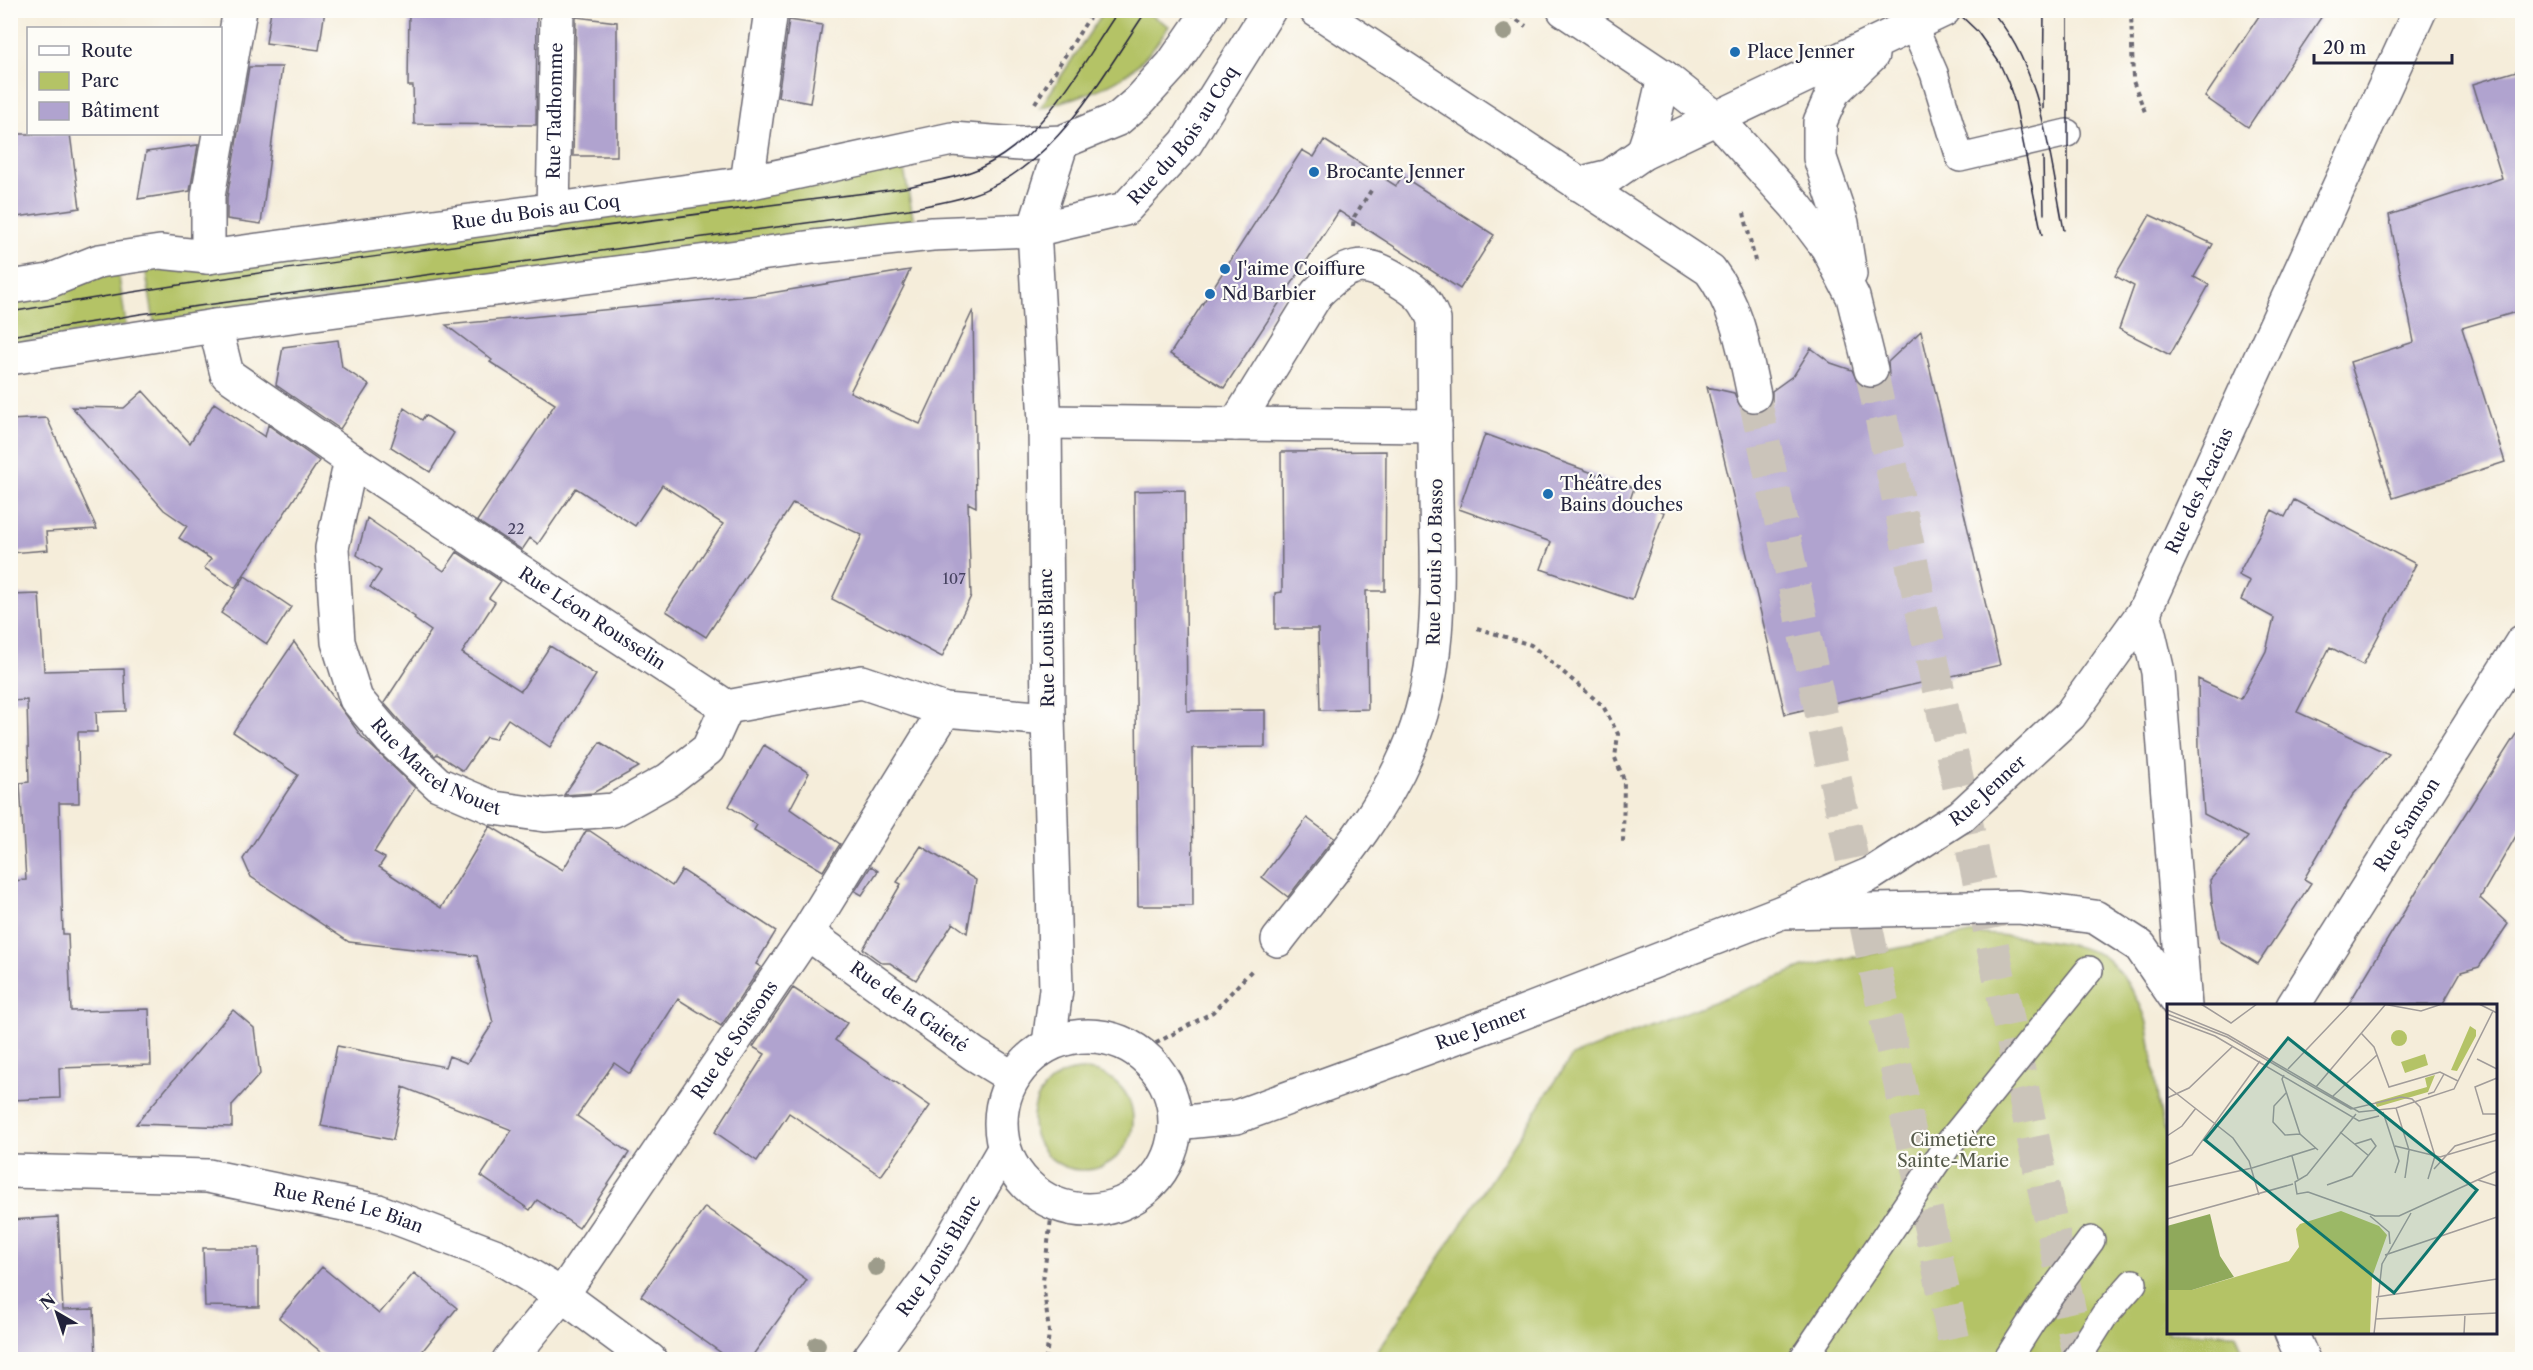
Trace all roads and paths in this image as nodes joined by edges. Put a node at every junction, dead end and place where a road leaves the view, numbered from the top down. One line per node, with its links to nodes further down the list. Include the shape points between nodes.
1 (240, 10): 14 (main road)
2 (557, 10): 25 (main road, Rue Tadhomme)
3 (771, 10): 22 (main road)
4 (1094, 10): 19 (path, via 1032,107)
5 (1210, 10): 20 (main road, Rue du Bois au Coq, via 1172,65 1139,101 1118,119)
6 (1269, 10): 27 (main road, Rue du Bois au Coq, via 1186,144 1125,209)
7 (1316, 10): 23 (main road)
8 (1564, 10): 13 (main road)
9 (1944, 10): 12 (main road)
10 (2131, 10): 15 (path, via 2133,81)
11 (2420, 10): 39 (main road, Rue des Acacias)
12 (1904, 30): 16 (main road); 17 (lane, via 1934,73 1960,158); 30 (main road, via 1833,92 1820,122 1820,158 1842,223)
13 (1664, 77): 16 (main road); 21 (main road)
14 (222, 112)
15 (2145, 112)
16 (1717, 118): 21 (main road); 30 (main road, via 1796,206 1827,247)
17 (2067, 133)
18 (219, 135): 28 (main road, via 208,196)
19 (994, 141): 20 (main road, Rue du Bois au Coq); 22 (main road, Rue du Bois au Coq, via 952,139)
20 (1062, 142): 27 (main road)
21 (1643, 153): 23 (main road, via 1610,176)
22 (747, 183): 25 (main road, Rue du Bois au Coq)
23 (1578, 184): 34 (main road, via 1710,270 1733,310)
24 (1372, 189): 26 (path)
25 (553, 211): 28 (main road, Rue du Bois au Coq)
26 (1354, 218)
27 (1034, 230): 31 (main road, Rue du Bois au Coq, via 932,234 813,247); 35 (main road, Rue Louis Blanc)
28 (208, 256): 29 (main road, Rue du Bois au Coq, via 160,252 99,261 49,281)
29 (10, 287)
30 (1853, 297): 33 (main road)
31 (215, 326): 32 (main road, Rue du Bois au Coq); 38 (main road, Rue Léon Rousselin, via 227,374)
32 (10, 358)
33 (1871, 370)
34 (1755, 395)
35 (1045, 422): 36 (main road); 44 (main road, Rue Louis Blanc)
36 (1236, 424): 37 (main road); 37 (main road, Rue Louis Lo Basso, via 1317,293 1334,277 1361,266 1378,268 1427,302 1434,320)
37 (1435, 426): 40 (main road, Rue Louis Lo Basso)
38 (351, 460): 42 (main road, Rue Léon Rousselin); 42 (main road, Rue Marcel Nouet, via 332,548 338,642 356,699 391,740 438,784 494,808 545,815 614,810 668,780 708,749)
39 (2144, 612): 46 (main road, Rue Jenner, via 2070,715 1961,816 1871,874); 51 (main road, via 2158,672)
40 (1436, 615): 45 (path, via 1532,645 1603,706 1618,734 1615,758 1624,780); 48 (main road, Rue Louis Lo Basso, via 1428,695 1407,753 1380,807)
41 (2523, 642): 52 (main road, Rue Samson)
42 (727, 707): 43 (main road, via 862,682)
43 (945, 710): 44 (main road); 47 (main road, Rue de Soissons)
44 (1048, 719): 53 (main road, Rue Louis Blanc, via 1056,989)
45 (1623, 844)
46 (1782, 912): 50 (main road, Rue Jenner, via 2018,907 2095,917 2140,945); 56 (main road, Rue Jenner, via 1258,1110 1236,1117)
47 (807, 933): 55 (main road, Rue de la Gaieté); 62 (main road, Rue de Soissons)
48 (1278, 940): 54 (path, via 1213,1012)
49 (2089, 970): 68 (lane, via 1947,1146)
50 (2180, 1004)
51 (2186, 1004)
52 (2294, 1004)
53 (1048, 1044): 54 (main road, via 1095,1035); 55 (main road)
54 (1140, 1052): 56 (main road, via 1164,1080)
55 (1012, 1078): 57 (main road, via 1000,1125)
56 (1176, 1124): 59 (main road, via 1168,1160 1139,1195 1097,1211)
57 (1004, 1149): 59 (main road, via 1015,1172 1032,1191); 66 (main road, Rue Louis Blanc, via 933,1271)
58 (10, 1171): 62 (main road, Rue René Le Bian, via 208,1176 378,1211 497,1256)
59 (1053, 1204): 67 (path, via 1043,1281 1050,1332)
60 (2091, 1240): 69 (lane)
61 (2133, 1283): 70 (lane, via 2104,1316)
62 (562, 1295): 64 (main road, Rue de Soissons); 65 (main road, Rue René Le Bian)
63 (2292, 1334): 71 (main road)
64 (509, 1359)
65 (650, 1359)
66 (868, 1359)
67 (1046, 1359)
68 (1802, 1359)
69 (2007, 1359)
70 (2076, 1359)
71 (2303, 1359)

